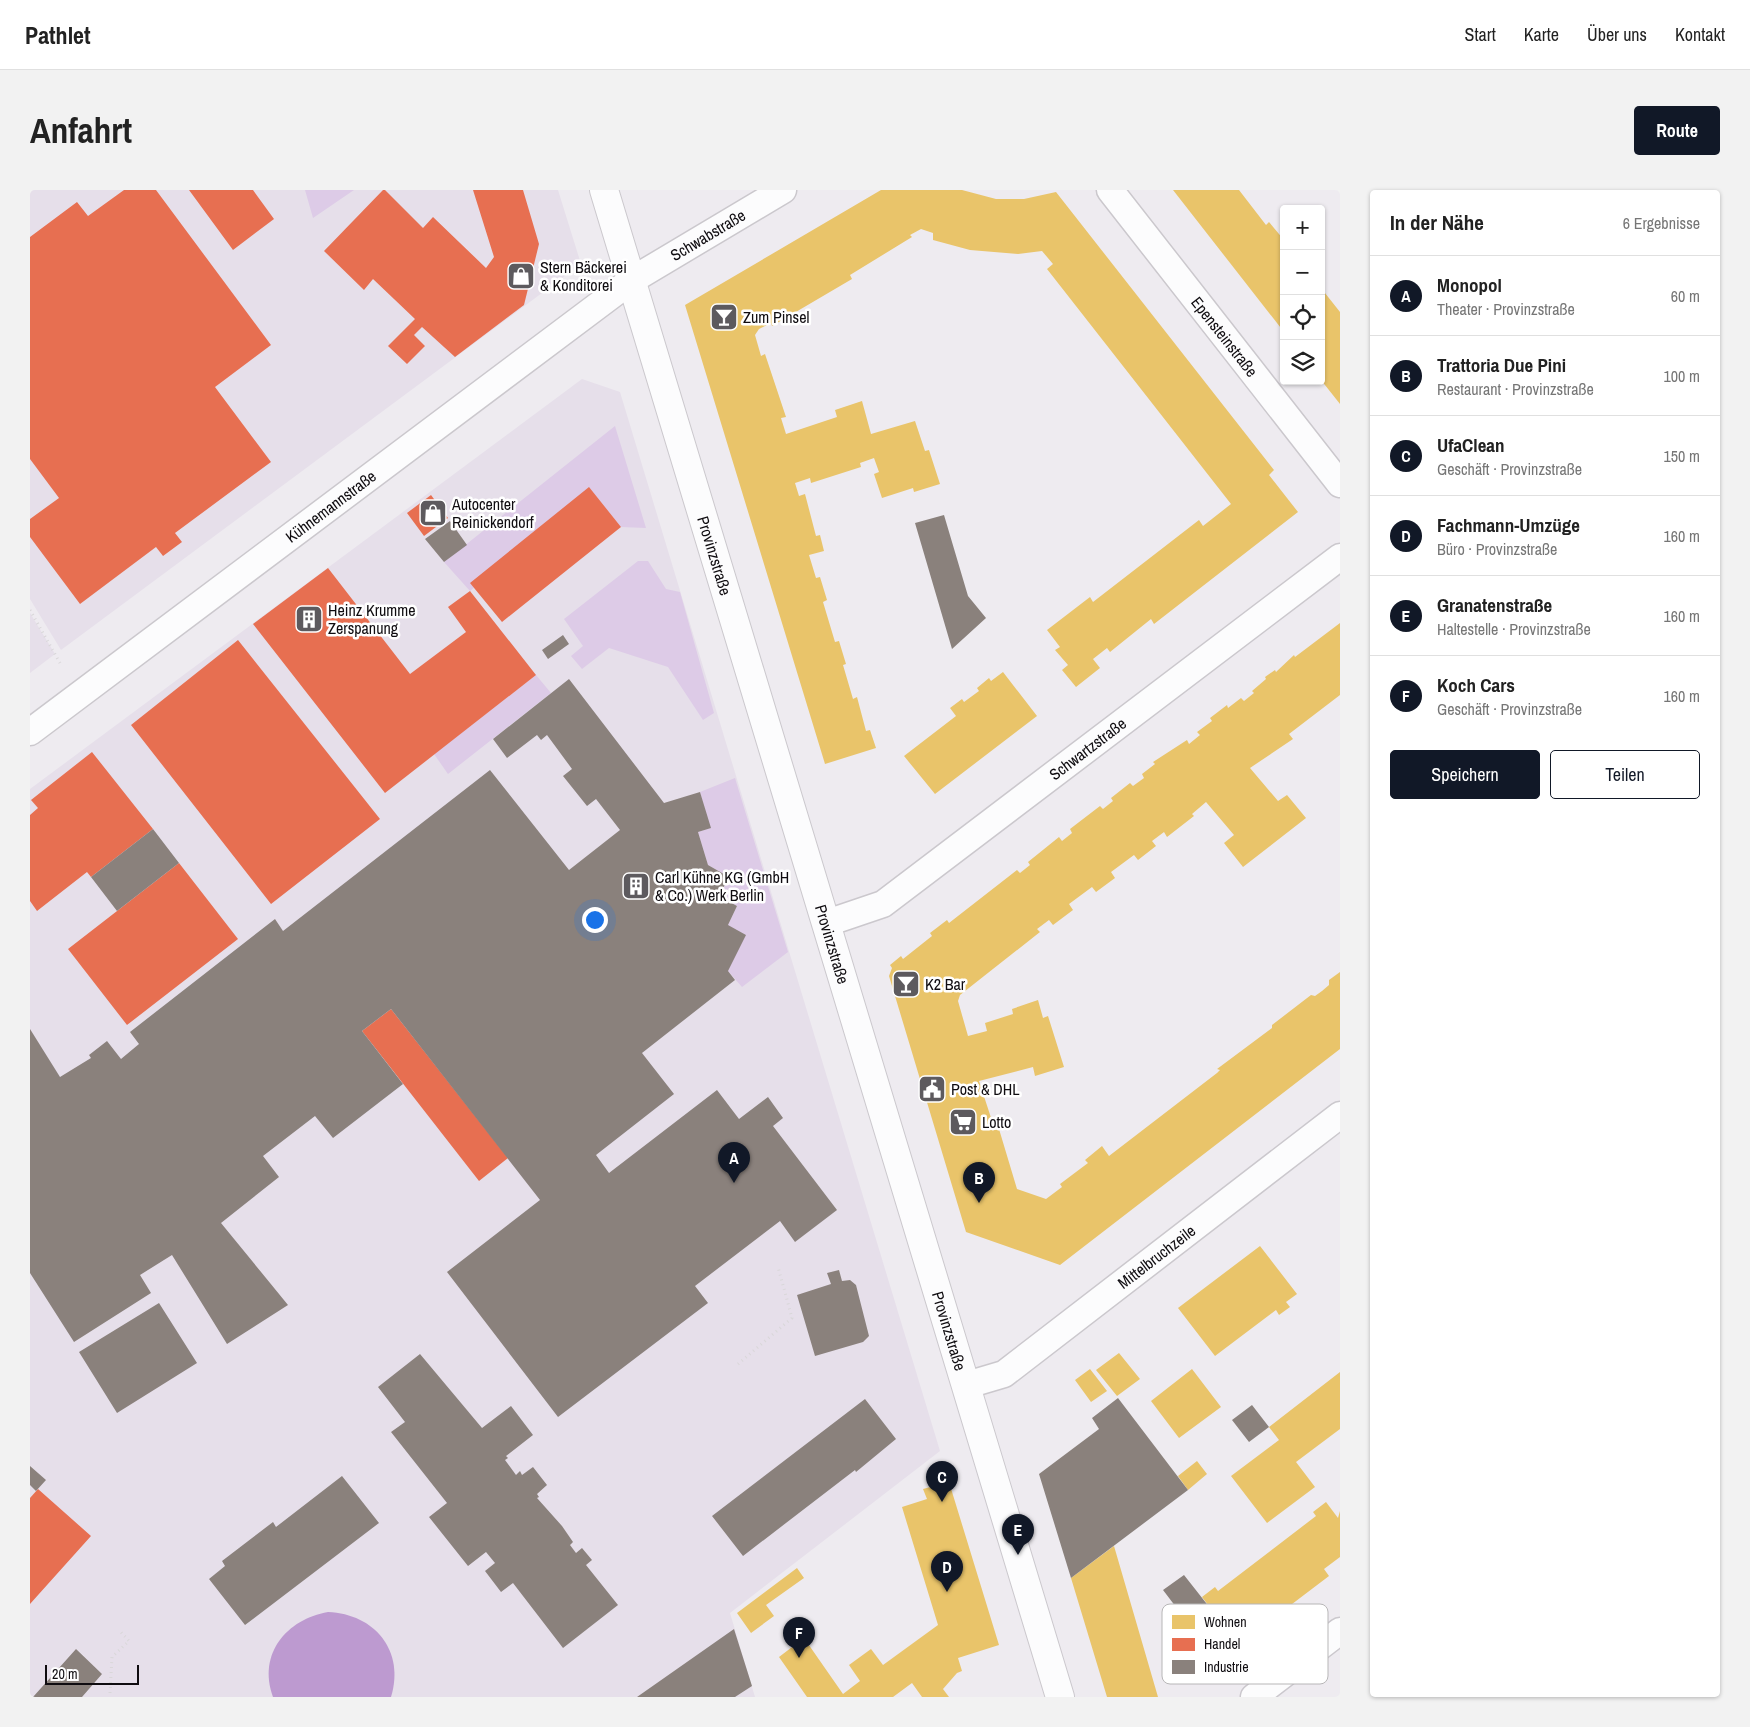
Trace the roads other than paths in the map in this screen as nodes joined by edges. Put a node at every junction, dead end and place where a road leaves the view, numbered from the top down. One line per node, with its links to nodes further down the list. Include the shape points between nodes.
1 (604, 190): 4 (main road, Provinzstraße)
2 (783, 190): 4 (street, Schwabstraße)
3 (1110, 190): 5 (street, Epensteinstraße)
4 (632, 280): 7 (street, Kühnemannstraße); 8 (main road, Provinzstraße)
5 (1340, 484)
6 (1340, 557): 8 (street, Schwartzstraße, via 883,904)
7 (30, 732)
8 (827, 923): 10 (main road, Provinzstraße)
9 (1340, 1115): 10 (street, Mittelbruchzeile, via 1004,1374)
10 (967, 1385): 14 (main road, Provinzstraße)
11 (1340, 1631): 12 (street)
12 (1328, 1640)
13 (1271, 1684): 15 (street)
14 (1060, 1697)
15 (1254, 1697)

